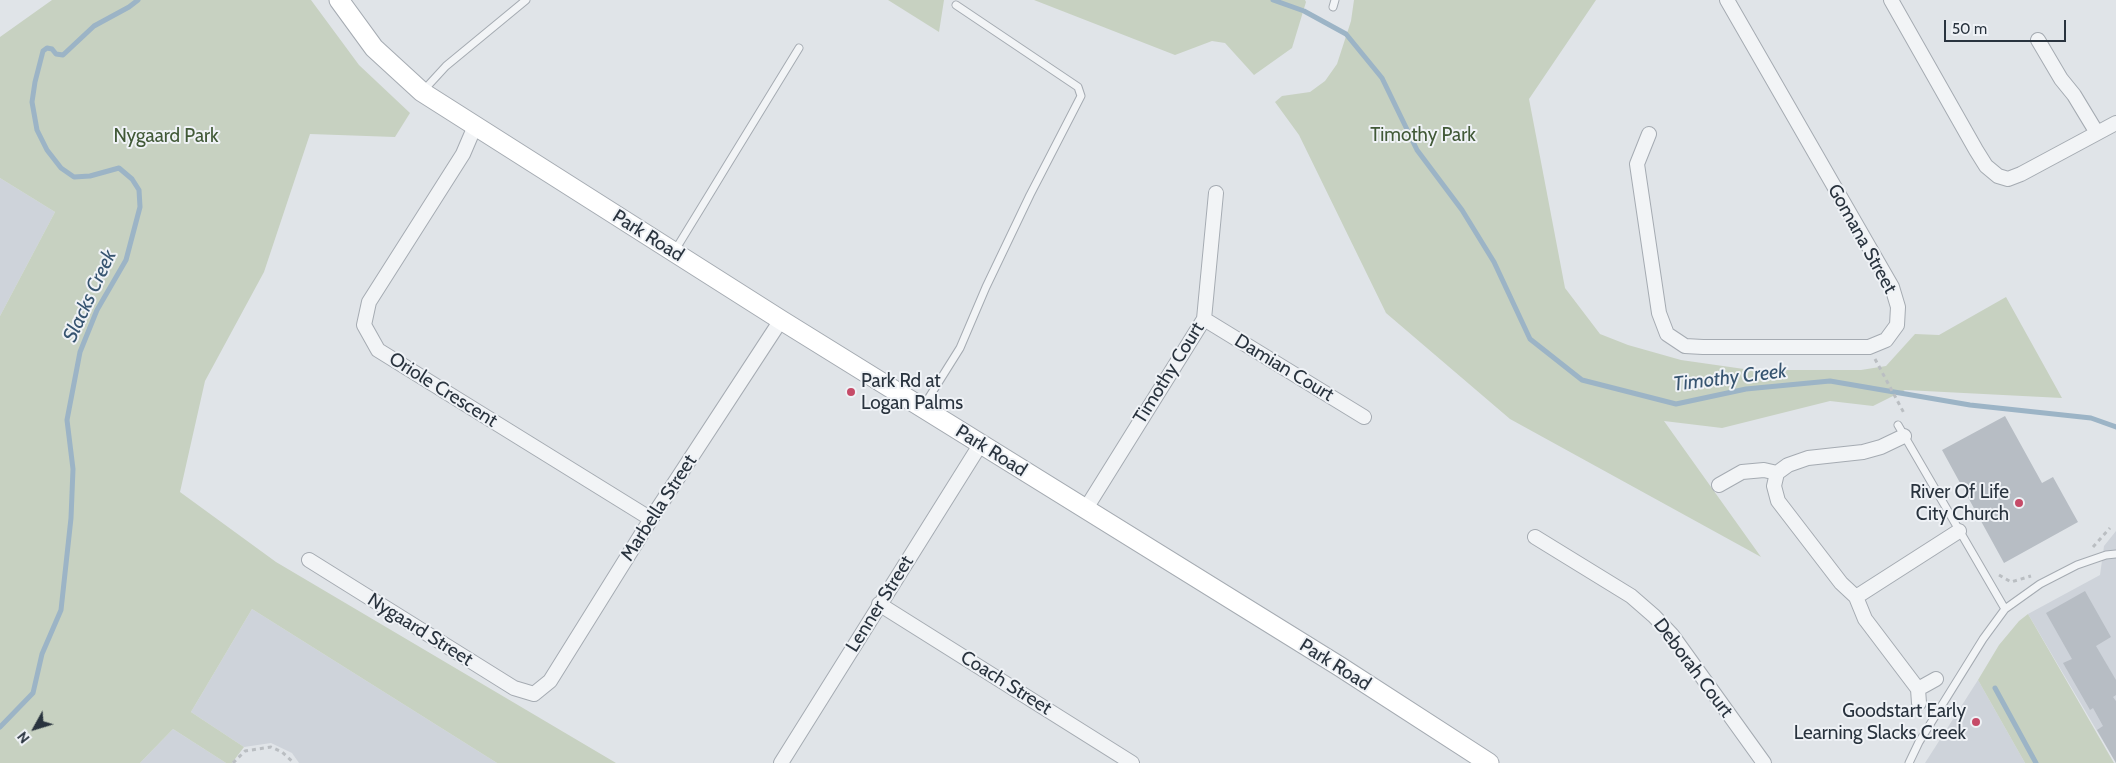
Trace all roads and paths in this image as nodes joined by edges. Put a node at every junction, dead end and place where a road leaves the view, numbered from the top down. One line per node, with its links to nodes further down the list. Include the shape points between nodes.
1 (339, 0): 8 (street, Park Road, via 374,48)
2 (526, 0): 8 (lane, via 446,66)
3 (1727, 0): 12 (street, Gomana Street, via 1892,287 1898,307 1897,325 1886,340 1869,347 1703,347 1684,346 1667,334 1659,313 1637,164)
4 (1891, 0): 11 (street, via 1976,150 1986,166 1998,176 2008,179 2021,174)
5 (956, 5): 18 (lane, via 1078,88 1081,96 1030,194 960,348)
6 (2038, 40): 11 (street)
7 (799, 48): 14 (lane)
8 (422, 92): 10 (street, Park Road)
9 (2116, 123): 11 (street)
10 (475, 126): 14 (street, Park Road); 25 (street, Oriole Crescent, via 463,154 369,302 364,325 378,350)
11 (2097, 133)
12 (1649, 134)
13 (1216, 193): 15 (street, Timothy Court)
14 (674, 253): 16 (street, Park Road)
15 (1204, 319): 19 (street, Damian Court); 24 (street, Timothy Court)
16 (781, 320): 18 (street, Park Road); 25 (street, Marbella Street)
17 (1878, 367): 20 (path, via 1904,415)
18 (923, 408): 21 (street, Park Road)
19 (1364, 417)
20 (1904, 428): 22 (street, via 1881,447 1808,458); 27 (lane)
21 (980, 445): 24 (street, Park Road); 35 (street, Lenner Street)
22 (1777, 473): 23 (street, via 1764,470 1742,472); 34 (street, via 1774,486 1778,501 1841,583)
23 (1719, 485)
24 (1085, 510): 43 (street, Park Road)
25 (651, 519): 38 (street, Marbella Street, via 550,680)
26 (2110, 528): 29 (path, via 2094,546)
27 (1959, 531): 34 (street); 36 (lane)
28 (1536, 537): 44 (street, Deborah Court, via 1631,596 1654,616 1672,635)
29 (2086, 549)
30 (2116, 554): 36 (lane, via 2077,565 2040,584)
31 (309, 560): 38 (street, Nygaard Street, via 514,688)
32 (1995, 570): 33 (path, via 2011,582)
33 (2039, 571)
34 (1856, 597): 37 (street, via 1865,619 1918,696)
35 (880, 604): 41 (street, Lenner Street); 42 (street, Coach Street)
36 (2005, 609): 45 (lane, via 1983,639)
37 (1936, 679)
38 (534, 694)
39 (233, 763): 40 (path, via 245,751 271,747)
40 (294, 763)
41 (781, 763)
42 (1132, 763)
43 (1489, 763)
44 (1764, 763)
45 (1908, 763)

